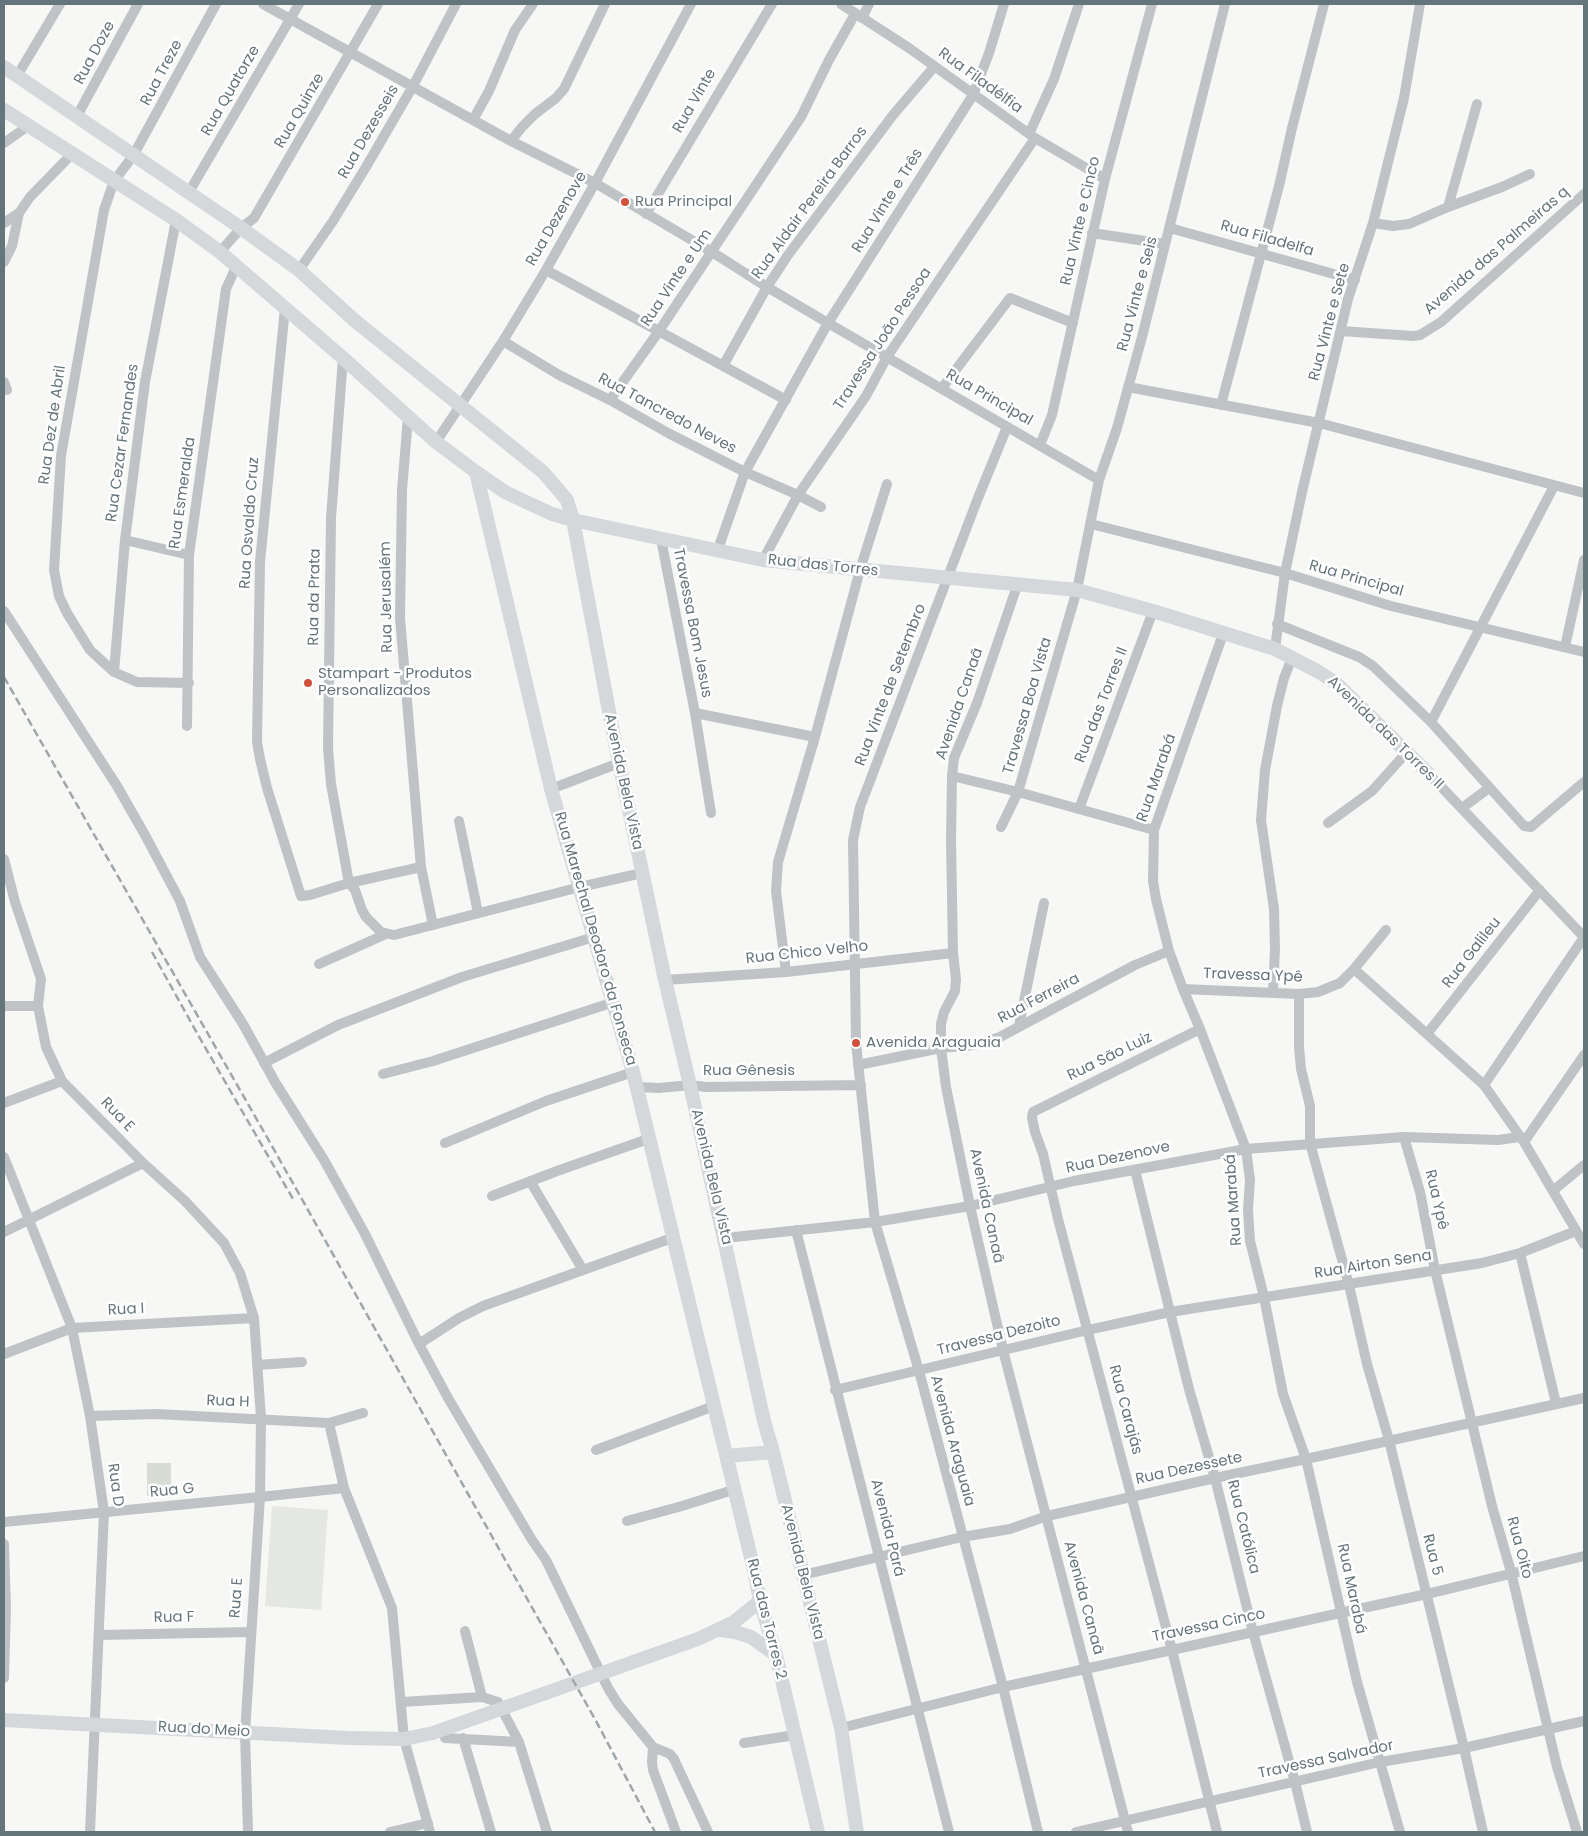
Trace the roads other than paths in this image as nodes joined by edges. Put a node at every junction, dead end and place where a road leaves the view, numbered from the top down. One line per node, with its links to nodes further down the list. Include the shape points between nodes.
1 (60, 4): 25 (street)
2 (138, 4): 30 (street, Rua Doze)
3 (216, 4): 37 (street, Rua Treze)
4 (262, 4): 21 (street, Rua Principal)
5 (298, 4): 21 (street, Rua Quatorze)
6 (378, 4): 22 (street, Rua Quinze)
7 (456, 4): 26 (street, Rua Dezesseis)
8 (533, 4): 31 (street, via 511,38)
9 (605, 4): 34 (street, via 564,89 528,120)
10 (691, 4): 41 (street, Rua Dezenove)
11 (772, 4): 46 (street, Rua Vinte)
12 (840, 4): 20 (street, Rua Filadélfia)
13 (869, 4): 20 (street, Rua Vinte e Um)
14 (1004, 4): 27 (street, Rua Vinte e Três)
15 (1079, 4): 33 (street, Travessa João Pessoa)
16 (1152, 4): 39 (street, Rua Vinte e Cinco)
17 (1225, 4): 51 (street, Rua Vinte e Seis)
18 (1324, 4): 56 (street)
19 (1420, 4): 49 (street, Rua Vinte e Sete, via 1404,98)
20 (858, 16): 24 (street, Rua Filadélfia); 55 (street, Rua Vinte e Um, via 829,60 801,117)
21 (290, 19): 22 (street, Rua Principal); 42 (street, Rua Quatorze)
22 (350, 52): 26 (street, Rua Principal); 50 (street, Rua Quinze, via 265,201 252,221)
23 (4, 67): 25 (street, Avenida Bela Vista)
24 (934, 67): 27 (street, Rua Filadélfia); 62 (street, Rua Aldair Pereira Barros, via 870,145)
25 (17, 76): 30 (street, Avenida Bela Vista)
26 (413, 86): 31 (street, Rua Principal); 59 (street, Rua Dezesseis, via 345,202)
27 (973, 95): 33 (street, Rua Filadélfia); 64 (street, Rua Vinte e Três)
28 (1478, 104): 44 (street)
29 (4, 110): 32 (street, Rua das Torres)
30 (77, 116): 37 (street, Avenida Bela Vista)
31 (473, 120): 34 (street, Rua Principal)
32 (28, 126): 35 (street); 36 (street, Rua das Torres)
33 (1032, 136): 39 (street, Rua Filadélfia); 69 (street, Travessa João Pessoa)
34 (511, 140): 41 (street, Rua Principal)
35 (4, 143)
36 (72, 154): 40 (street, Rua das Torres); 45 (street, via 30,197)
37 (133, 156): 40 (street, Rua Dez de Abril); 42 (street, Avenida Bela Vista)
38 (1530, 174): 44 (street)
39 (1105, 179): 52 (street, Rua Vinte e Cinco)
40 (114, 181): 47 (street, Rua das Torres); 113 (street, Rua Dez de Abril, via 104,210 61,456 54,570 59,596 67,613 90,650)
41 (595, 183): 46 (street, Rua Principal); 60 (street, Rua Dezenove)
42 (189, 192): 50 (street, Avenida Bela Vista)
43 (1584, 194): 67 (street, Avenida das Palmeiras q, via 1441,322 1420,335)
44 (1448, 207): 49 (street, via 1402,226)
45 (19, 214): 48 (street); 57 (street, via 12,246)
46 (646, 214): 55 (street, Rua Principal)
47 (176, 220): 54 (street, Rua das Torres); 94 (street, Rua Cezar Fernandes, via 145,382)
48 (4, 223)
49 (1373, 223): 61 (street, Rua Vinte e Sete)
50 (241, 228): 54 (street, Rua Quinze); 59 (street, Avenida Bela Vista)
51 (1170, 228): 53 (street, Rua Vinte e Seis); 56 (street, Rua Filadelfa)
52 (1092, 234): 53 (street); 65 (street, Rua Vinte e Cinco)
53 (1166, 244): 73 (street, Rua Vinte e Seis)
54 (220, 252): 58 (street, Rua das Torres)
55 (712, 252): 62 (street, Rua Principal); 66 (street, Rua Vinte e Um)
56 (1260, 252): 61 (street, Rua Filadelfa); 77 (street)
57 (4, 262)
58 (236, 267): 63 (street, Rua das Torres); 96 (street, Rua Esmeralda, via 226,289)
59 (299, 270): 76 (street, Avenida Bela Vista, via 354,320)
60 (546, 270): 66 (street); 68 (street, Rua Dezenove)
61 (1355, 280): 67 (street, Rua Vinte e Sete)
62 (768, 287): 64 (street, Rua Principal); 71 (street, Rua Aldair Pereira Barros)
63 (285, 308): 70 (street, Rua das Torres); 137 (street, Rua Osvaldo Cruz, via 260,562 257,742 267,788 299,894 310,895)
64 (828, 323): 69 (street, Rua Principal); 75 (street, Rua Vinte e Três)
65 (1073, 323): 72 (street, via 1010,298); 82 (street, Rua Vinte e Cinco, via 1052,415)
66 (660, 331): 71 (street); 74 (street, Rua Vinte e Um)
67 (1341, 331): 79 (street, Rua Vinte e Sete)
68 (503, 341): 74 (street, Rua Tancredo Neves, via 559,375); 76 (street, Rua Dezenove)
69 (887, 357): 72 (street, Rua Principal); 89 (street, Travessa João Pessoa, via 866,396)
70 (343, 358): 78 (street, Rua das Torres); 137 (street, Rua da Prata, via 331,518 328,748 331,784)
71 (723, 366): 75 (street)
72 (942, 388): 80 (street, Rua Principal)
73 (1128, 388): 77 (street); 85 (street, Rua Vinte e Seis)
74 (610, 400): 84 (street, Rua Tancredo Neves)
75 (786, 400): 84 (street, Rua Vinte e Três)
76 (461, 405): 81 (street, Rua Dezenove); 91 (street, Avenida Bela Vista, via 543,472 567,500)
77 (1220, 405): 79 (street)
78 (408, 417): 81 (street, Rua das Torres); 135 (street, Rua Jerusalém, via 402,490 400,618)
79 (1319, 423): 87 (street); 100 (street, Rua Vinte e Sete)
80 (1007, 427): 82 (street, Rua Principal); 101 (street, Rua Vinte de Setembro)
81 (436, 442): 83 (street, Rua das Torres)
82 (1040, 445): 85 (street, Rua Principal)
83 (476, 472): 91 (street, Rua das Torres, via 505,492); 125 (street, Rua Marechal Deodoro da Fonseca)
84 (745, 472): 89 (street, Rua Tancredo Neves); 95 (street, Rua Vinte e Três)
85 (1099, 480): 92 (street, Rua Vinte e Seis)
86 (887, 484): 99 (street)
87 (1554, 486): 88 (street); 107 (street)
88 (1584, 493)
89 (798, 495): 90 (street, Rua Tancredo Neves); 97 (street, Travessa João Pessoa)
90 (821, 507)
91 (573, 520): 93 (street, Rua das Torres); 120 (street, Avenida Bela Vista)
92 (1091, 524): 100 (street, Rua Principal); 103 (street, Rua Vinte e Seis)
93 (660, 539): 95 (street, Rua das Torres); 115 (street, Travessa Bom Jesus)
94 (125, 540): 96 (street); 113 (street, Rua Cezar Fernandes)
95 (718, 552): 97 (street, Rua das Torres)
96 (189, 556): 114 (street, Rua Esmeralda)
97 (763, 560): 99 (street, Rua das Torres)
98 (1584, 560): 109 (street)
99 (860, 570): 101 (street, Rua das Torres); 118 (street)
100 (1285, 573): 106 (street, Rua Vinte e Sete); 107 (street, Rua Principal)
101 (949, 578): 102 (street, Rua das Torres); 150 (street, Rua Vinte de Setembro, via 860,807 853,840)
102 (1018, 583): 103 (street, Rua das Torres); 122 (street, Avenida Canaã, via 969,725 954,758)
103 (1077, 590): 105 (street, Avenida das Torres II); 126 (street, Travessa Boa Vista)
104 (4, 611): 165 (street, via 117,786 180,902 200,957)
105 (1154, 611): 108 (street, Avenida das Torres II); 128 (street, Rua das Torres II)
106 (1277, 624): 110 (street, Rua Vinte e Sete); 116 (street, via 1359,657 1373,666)
107 (1479, 628): 109 (street, Rua Principal); 116 (street)
108 (1223, 634): 110 (street, Avenida das Torres II); 133 (street, Rua Marabá)
109 (1565, 647): 111 (street, Rua Principal)
110 (1275, 649): 112 (street, Avenida das Torres II)
111 (1584, 652)
112 (1292, 658): 119 (street, Avenida das Torres II, via 1337,684); 155 (street, via 1277,706 1265,770 1261,820 1274,909)
113 (114, 672): 114 (street, Rua Dez de Abril, via 136,682)
114 (188, 682): 117 (street, Rua Esmeralda)
115 (694, 713): 118 (street, Travessa Bom Jesus); 129 (street, Travessa Bom Jesus)
116 (1431, 722): 124 (street)
117 (187, 726)
118 (815, 737): 152 (street, via 776,869)
119 (1407, 752): 121 (street, Avenida das Torres II); 131 (street, via 1372,791)
120 (619, 763): 125 (street); 136 (street, Avenida Bela Vista)
121 (1428, 772): 127 (street, Avenida das Torres II)
122 (952, 776): 126 (street); 148 (street, Avenida Canaã)
123 (1584, 782): 124 (street, via 1530,827 1522,824)
124 (1489, 788): 127 (street)
125 (551, 789): 138 (street, Rua Marechal Deodoro da Fonseca)
126 (1018, 792): 128 (street); 132 (street, Travessa Boa Vista)
127 (1462, 808): 139 (street, Avenida das Torres II)
128 (1079, 809): 133 (street)
129 (711, 813)
130 (459, 821): 141 (street)
131 (1328, 822)
132 (1001, 827)
133 (1154, 830): 147 (street, Rua Marabá, via 1153,880)
134 (4, 859): 159 (street, Rua E, via 41,979)
135 (421, 867): 137 (street); 142 (street, Rua Jerusalém)
136 (642, 873): 138 (street); 153 (street, Avenida Bela Vista)
137 (349, 883): 144 (street, Rua da Prata, via 366,917 381,932)
138 (580, 887): 141 (street); 145 (street, Rua Marechal Deodoro da Fonseca)
139 (1540, 890): 146 (street, Avenida das Torres II); 162 (street, Rua Galileu)
140 (1044, 904): 160 (street)
141 (478, 913): 142 (street)
142 (433, 925): 144 (street)
143 (1386, 930): 151 (street, Travessa Ypê)
144 (390, 935): 149 (street)
145 (594, 937): 157 (street, Rua Marechal Deodoro da Fonseca); 165 (street, via 453,981 338,1025)
146 (1584, 937): 172 (street)
147 (1169, 951): 154 (street, Rua Marabá); 160 (street, Rua Ferreira, via 1135,965)
148 (953, 953): 150 (street, Rua Chico Velho); 163 (street, Avenida Canaã, via 955,991 941,1024)
149 (318, 964)
150 (855, 964): 152 (street, Rua Chico Velho); 166 (street, Avenida Araguaia)
151 (1354, 969): 156 (street, Travessa Ypê, via 1340,983 1329,988); 162 (street)
152 (786, 972): 153 (street, Rua Chico Velho)
153 (664, 980): 170 (street, Avenida Bela Vista)
154 (1182, 989): 155 (street, Travessa Ypê); 161 (street, Rua Marabá)
155 (1273, 992): 156 (street, Travessa Ypê)
156 (1299, 994): 180 (street, Rua 5, via 1299,1047 1310,1106)
157 (614, 1002): 167 (street, Rua Marechal Deodoro da Fonseca); 168 (street)
158 (4, 1006): 159 (street)
159 (38, 1006): 169 (street, Rua E, via 46,1047)
160 (1019, 1026): 163 (street, Rua Ferreira, via 1000,1037 974,1045)
161 (1200, 1030): 175 (street, Rua São Luiz); 181 (street, Rua Marabá)
162 (1427, 1034): 172 (street)
163 (941, 1048): 166 (street, Rua Ferreira); 190 (street, Avenida Canaã)
164 (1584, 1055): 178 (street)
165 (264, 1063): 208 (street, via 324,1160)
166 (858, 1065): 171 (street, Avenida Araguaia)
167 (633, 1072): 173 (street, Rua Marechal Deodoro da Fonseca); 179 (street, via 546,1101)
168 (383, 1074)
169 (62, 1081): 174 (street); 183 (street, Rua E)
170 (690, 1085): 171 (street, Rua Gênesis); 173 (street, Rua Gênesis); 197 (street, Avenida Bela Vista)
171 (861, 1085): 192 (street, Avenida Araguaia)
172 (1484, 1085): 178 (street)
173 (637, 1087): 177 (street, Rua Marechal Deodoro da Fonseca)
174 (4, 1103)
175 (1033, 1112): 187 (street, Rua Carajás, via 1035,1132)
176 (1404, 1137): 178 (street, Rua Dezenove); 180 (street, Rua Dezenove); 201 (street, Rua Ypê, via 1420,1192)
177 (648, 1139): 186 (street); 196 (street, Rua Marechal Deodoro da Fonseca)
178 (1522, 1140): 188 (street)
179 (445, 1143)
180 (1310, 1143): 181 (street, Rua Dezenove); 202 (street, Rua 5)
181 (1246, 1148): 185 (street, Rua Dezenove); 203 (street, Rua Marabá, via 1250,1180 1248,1223)
182 (4, 1157): 191 (street, Rua D)
183 (143, 1163): 191 (street); 205 (street, Rua E, via 224,1243 240,1273)
184 (1584, 1165): 188 (street)
185 (1135, 1170): 187 (street, Rua Dezenove); 204 (street, Rua Católica)
186 (530, 1181): 189 (street); 200 (street)
187 (1051, 1187): 190 (street, Rua Dezenove); 207 (street, Rua Carajás)
188 (1554, 1190): 194 (street)
189 (492, 1196)
190 (970, 1206): 192 (street, Rua Dezenove); 209 (street, Avenida Canaã)
191 (29, 1220): 195 (street); 206 (street, Rua D)
192 (875, 1222): 193 (street, Rua Dezenove); 213 (street, Avenida Araguaia)
193 (796, 1230): 197 (street, Rua Dezenove); 214 (street, Avenida Pará)
194 (1576, 1231): 198 (street); 199 (street, Rua Airton Sena)
195 (4, 1232)
196 (672, 1238): 200 (street); 217 (street, Rua Marechal Deodoro da Fonseca)
197 (725, 1238): 225 (street, Avenida Bela Vista)
198 (1584, 1244)
199 (1520, 1253): 201 (street, Rua Airton Sena); 216 (street)
200 (583, 1270): 208 (street, via 483,1306)
201 (1435, 1270): 202 (street, Rua Airton Sena); 222 (street, Rua Oito)
202 (1349, 1285): 203 (street, Rua Airton Sena); 223 (street, Rua 5)
203 (1264, 1298): 204 (street, Rua Airton Sena); 227 (street, Rua Marabá, via 1283,1394)
204 (1170, 1312): 207 (street, Travessa Dezoito); 228 (street, Rua Católica)
205 (254, 1318): 206 (street, Rua I); 212 (street, Rua E)
206 (72, 1328): 210 (street, Rua I); 219 (street, Rua D)
207 (1088, 1330): 209 (street, Travessa Dezoito); 231 (street, Rua Carajás)
208 (419, 1344): 272 (street, via 546,1560 608,1688)
209 (1002, 1350): 213 (street, Travessa Dezoito); 234 (street, Avenida Canaã)
210 (4, 1354)
211 (302, 1362): 212 (street)
212 (257, 1365): 220 (street, Rua E)
213 (919, 1371): 214 (street, Travessa Dezoito); 237 (street, Avenida Araguaia)
214 (835, 1390): 240 (street, Avenida Pará)
215 (1584, 1398): 216 (street, Rua Dezessete)
216 (1556, 1403): 222 (street, Rua Dezessete)
217 (714, 1406): 224 (street); 226 (street, Rua das Torres 2)
218 (363, 1413): 221 (street, Rua H)
219 (90, 1416): 220 (street, Rua H, via 156,1414); 233 (street, Rua D)
220 (261, 1418): 221 (street, Rua H); 232 (street, Rua E)
221 (329, 1423): 229 (street)
222 (1473, 1423): 223 (street, Rua Dezessete); 241 (street, Rua Oito)
223 (1389, 1440): 227 (street, Rua Dezessete); 243 (street, Rua 5)
224 (596, 1450)
225 (773, 1452): 226 (street); 242 (street, Avenida Bela Vista)
226 (726, 1456): 230 (street, Rua das Torres 2)
227 (1306, 1459): 228 (street, Rua Dezessete); 246 (street, Rua Marabá)
228 (1215, 1478): 231 (street, Rua Dezessete); 250 (street, Rua Católica)
229 (344, 1488): 232 (street, Rua G); 258 (street, via 392,1608)
230 (734, 1490): 235 (street); 244 (street, Rua das Torres 2)
231 (1132, 1496): 234 (street, Rua Dezessete); 252 (street, Rua Carajás)
232 (260, 1498): 233 (street, Rua G); 249 (street, Rua E)
233 (104, 1512): 236 (street, Rua G); 251 (street, Rua D)
234 (1047, 1516): 237 (street, Rua Dezessete, via 1010,1529); 254 (street, Avenida Canaã)
235 (626, 1521)
236 (4, 1522)
237 (962, 1537): 240 (street, Rua Dezessete); 256 (street, Avenida Araguaia)
238 (4, 1544): 245 (street)
239 (1584, 1556): 241 (street, Travessa Cinco)
240 (878, 1558): 242 (street, Rua Dezessete); 259 (street, Avenida Pará)
241 (1511, 1572): 243 (street, Travessa Cinco); 264 (street, Rua Oito)
242 (802, 1575): 263 (street, Avenida Bela Vista)
243 (1427, 1594): 246 (street, Travessa Cinco); 273 (street, Rua 5)
244 (760, 1601): 247 (street, Rua do Meio); 253 (street, Rua das Torres 2)
245 (5, 1608): 255 (street)
246 (1341, 1613): 250 (street, Travessa Cinco); 274 (street, Rua Marabá)
247 (720, 1630): 253 (street, via 750,1637); 266 (street, Rua do Meio)
248 (465, 1631): 257 (street)
249 (250, 1632): 251 (street, Rua F); 265 (street, Rua E)
250 (1253, 1632): 252 (street, Travessa Cinco); 275 (street, Rua Católica)
251 (100, 1635): 262 (street, Rua D)
252 (1172, 1650): 254 (street, Travessa Cinco); 276 (street, Rua Carajás)
253 (776, 1655): 267 (street, Rua das Torres 2)
254 (1086, 1668): 256 (street, Travessa Cinco); 277 (street, Avenida Canaã)
255 (4, 1678)
256 (1002, 1688): 259 (street, Travessa Cinco); 289 (street, Avenida Araguaia)
257 (482, 1697): 258 (street); 270 (street, via 498,1702)
258 (402, 1702): 269 (street)
259 (918, 1708): 263 (street, Travessa Cinco); 288 (street, Avenida Pará)
260 (4, 1720): 262 (street, Rua do Meio)
261 (1584, 1721): 264 (street, Travessa Salvador)
262 (96, 1724): 265 (street, Rua do Meio); 279 (street, Rua D)
263 (840, 1728): 287 (street, Avenida Bela Vista)
264 (1549, 1729): 273 (street, Travessa Salvador); 295 (street, Rua Oito, via 1557,1768)
265 (245, 1733): 269 (street, Rua do Meio); 280 (street, Rua E)
266 (439, 1735): 268 (street); 269 (street, Rua do Meio)
267 (795, 1735): 271 (street); 286 (street, Rua das Torres 2)
268 (463, 1738): 270 (street); 282 (street)
269 (404, 1739): 278 (street)
270 (519, 1742): 283 (street)
271 (744, 1743)
272 (653, 1747): 284 (street, via 653,1770); 285 (street, via 674,1759)
273 (1464, 1748): 274 (street, Travessa Salvador); 294 (street, Rua 5)
274 (1380, 1762): 275 (street, Travessa Salvador); 293 (street, Rua Marabá)
275 (1295, 1782): 276 (street, Travessa Salvador); 292 (street, Rua Católica)
276 (1210, 1802): 277 (street, Travessa Salvador); 291 (street, Rua Carajás)
277 (1127, 1827): 290 (street, Travessa Salvador)
278 (429, 1828): 281 (street)
279 (90, 1832)
280 (248, 1832)
281 (390, 1832)
282 (491, 1832)
283 (547, 1832)
284 (676, 1832)
285 (708, 1832)
286 (818, 1832)
287 (857, 1832)
288 (949, 1832)
289 (1038, 1832)
290 (1076, 1832)
291 (1217, 1832)
292 (1307, 1832)
293 (1400, 1832)
294 (1483, 1832)
295 (1577, 1832)

